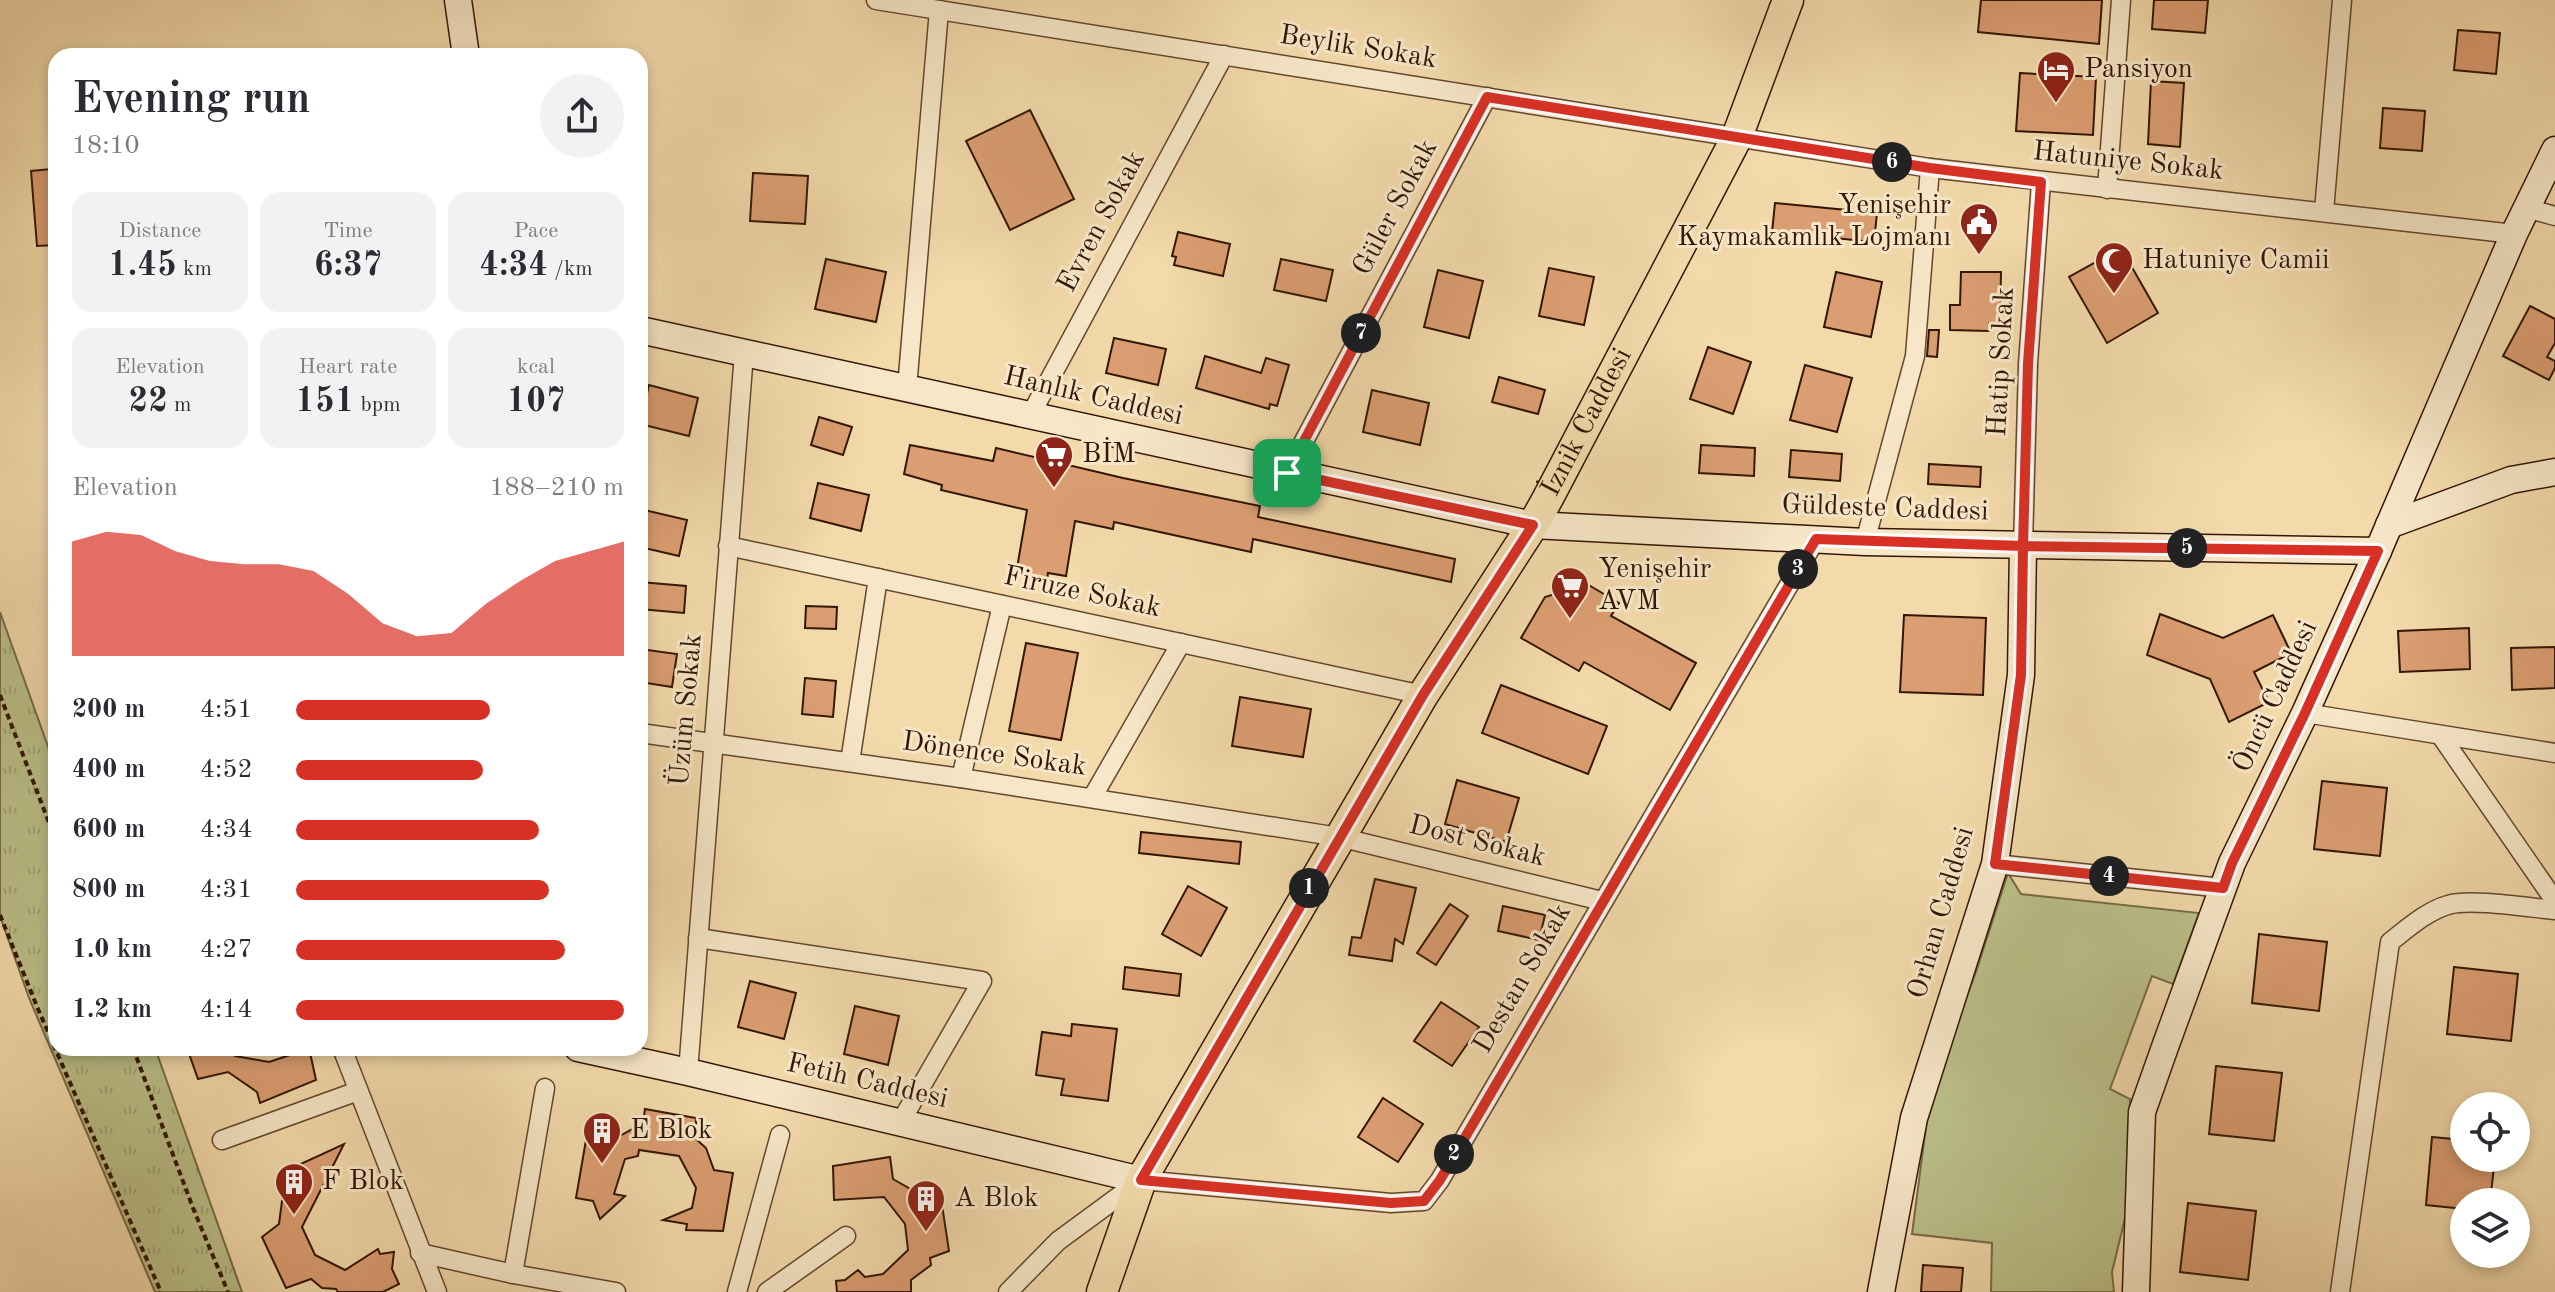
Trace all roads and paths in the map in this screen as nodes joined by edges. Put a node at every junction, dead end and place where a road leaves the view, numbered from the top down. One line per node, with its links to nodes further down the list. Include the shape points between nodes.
1 (458, 0): 7 (street)
2 (876, 0): 6 (street, Beylik Sokak)
3 (1788, 0): 10 (main road, İznik Caddesi)
4 (2121, 0): 14 (street)
5 (2342, 0): 16 (street)
6 (939, 10): 8 (street, Beylik Sokak); 21 (street)
7 (465, 48)
8 (1224, 55): 9 (street, Beylik Sokak); 22 (street, Evren Sokak)
9 (1487, 97): 10 (street, Beylik Sokak); 24 (street, Güler Sokak)
10 (1737, 137): 12 (street, Hatuniye Sokak); 25 (main road, İznik Caddesi)
11 (2555, 150): 15 (street, Öncü Caddesi)
12 (1930, 168): 13 (street, Hatuniye Sokak); 28 (street, via 1915,356)
13 (2041, 182): 14 (street, Hatuniye Sokak); 30 (street, Hatip Sokak)
14 (2107, 189): 16 (street, Hatuniye Sokak)
15 (2526, 208): 17 (street); 18 (street, Öncü Caddesi)
16 (2324, 211): 18 (street, Hatuniye Sokak)
17 (2555, 216)
18 (2514, 234): 26 (street, Öncü Caddesi)
19 (648, 332): 20 (street, Hanlık Caddesi)
20 (744, 353): 21 (street, Hanlık Caddesi); 29 (street, Üzüm Sokak)
21 (907, 388): 22 (street, Hanlık Caddesi)
22 (1030, 416): 24 (street, Hanlık Caddesi)
23 (2555, 472): 26 (street, via 2511,480)
24 (1287, 473): 25 (street, Hanlık Caddesi)
25 (1533, 525): 27 (street, Güldeste Caddesi); 36 (main road, İznik Caddesi)
26 (2389, 525): 31 (street, Öncü Caddesi)
27 (1816, 539): 28 (street, Güldeste Caddesi); 49 (street, Destan Sokak)
28 (1865, 542): 30 (street, Güldeste Caddesi)
29 (728, 546): 32 (street, Firuze Sokak); 40 (street, Üzüm Sokak)
30 (2023, 546): 31 (street, Güldeste Caddesi); 47 (street, Orhan Caddesi, via 2021,675)
31 (2378, 551): 37 (street, Öncü Caddesi)
32 (878, 578): 33 (street, Firuze Sokak); 42 (street)
33 (1002, 605): 34 (street, Firuze Sokak); 43 (street)
34 (1181, 643): 36 (street, Firuze Sokak); 44 (street)
35 (0, 695): 45 (path)
36 (1423, 695): 46 (main road, İznik Caddesi)
37 (2305, 713): 39 (street); 48 (street, Öncü Caddesi)
38 (648, 734): 40 (street, Dönence Sokak)
39 (2441, 736): 41 (street); 50 (street)
40 (712, 742): 42 (street, Dönence Sokak); 53 (street, Üzüm Sokak)
41 (2555, 753)
42 (850, 762): 43 (street, Dönence Sokak)
43 (961, 778): 44 (street, Dönence Sokak)
44 (1092, 798): 46 (street, Dönence Sokak)
45 (48, 820)
46 (1339, 837): 49 (street, Dost Sokak); 65 (main road, İznik Caddesi)
47 (1995, 864): 48 (street); 77 (street, Orhan Caddesi, via 1914,1118)
48 (2223, 888): 78 (street, Öncü Caddesi, via 2142,1112)
49 (1602, 901): 65 (street, Destan Sokak, via 1424,1201 1391,1203)
50 (2555, 901)
51 (2555, 910): 79 (street, via 2450,904 2390,942)
52 (0, 915): 54 (path)
53 (698, 938): 59 (street, Üzüm Sokak); 62 (street, via 982,981)
54 (48, 1032)
55 (58, 1056): 69 (path)
56 (136, 1056): 70 (path)
57 (345, 1056): 61 (street)
58 (615, 1056): 59 (street, Fetih Caddesi)
59 (688, 1072): 62 (street, Fetih Caddesi)
60 (545, 1088): 68 (street)
61 (358, 1091): 64 (street); 67 (street)
62 (900, 1123): 65 (street, Fetih Caddesi)
63 (780, 1135): 73 (street)
64 (222, 1140)
65 (1141, 1180): 75 (street, via 1058,1241); 76 (main road, İznik Caddesi)
66 (846, 1236): 74 (street)
67 (420, 1253): 68 (street); 71 (street)
68 (513, 1274): 72 (street)
69 (161, 1292)
70 (228, 1292)
71 (437, 1292)
72 (616, 1292)
73 (737, 1292)
74 (767, 1292)
75 (1008, 1292)
76 (1102, 1292)
77 (1881, 1292)
78 (2136, 1292)
79 (2340, 1292)

